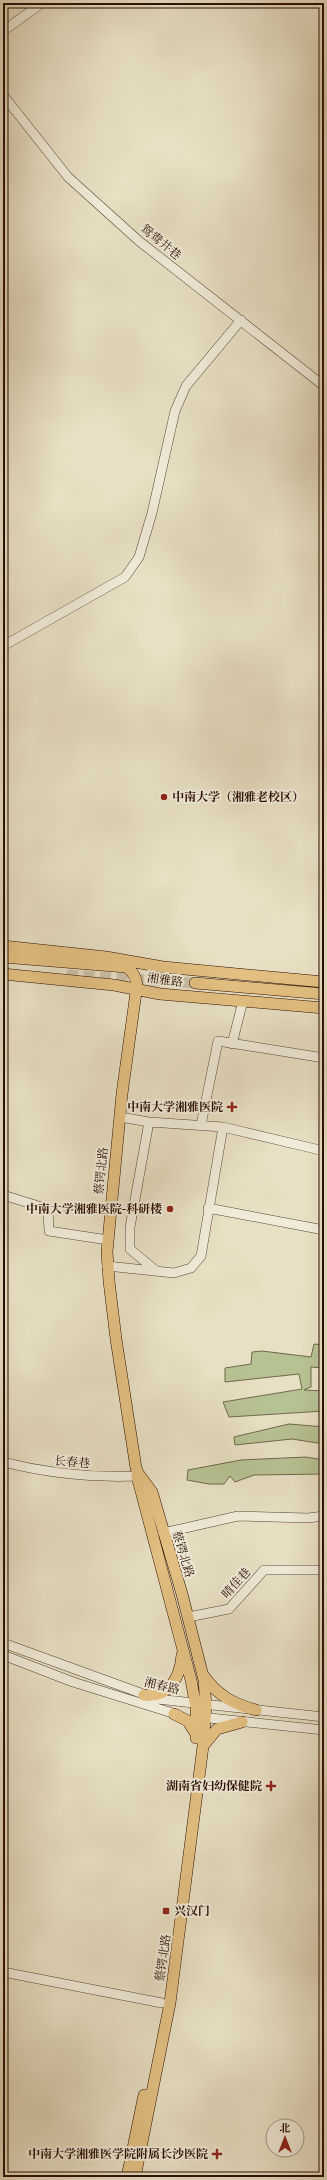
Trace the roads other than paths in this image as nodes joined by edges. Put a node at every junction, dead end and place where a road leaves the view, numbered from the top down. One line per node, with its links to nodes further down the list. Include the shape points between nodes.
1 (42, 3): 2 (street)
2 (3, 32)
3 (3, 95): 4 (street, 鸳鸯井巷, via 68,178 139,241)
4 (241, 320): 5 (street, 鸳鸯井巷); 6 (street, via 186,386 176,411 152,514 139,557 125,577)
5 (324, 386)
6 (3, 646)
7 (3, 946): 9 (main road, 湘雅路)
8 (3, 957): 10 (main road, 湘雅路)
9 (106, 957): 10 (main road); 11 (main road, 湘雅路)
10 (127, 967): 11 (main road, 湘雅路); 15 (main road, 蔡锷北路, via 136,979)
11 (163, 967): 13 (main road, 湘雅路)
12 (3, 974): 15 (main road, 湘雅路)
13 (324, 982)
14 (195, 983): 16 (main road, 湘雅路)
15 (136, 989): 17 (main road, 湘雅路, via 160,994); 21 (main road, 蔡锷北路)
16 (324, 994)
17 (243, 1001): 18 (main road, 湘雅路); 19 (street)
18 (324, 1008)
19 (232, 1044): 20 (street); 23 (street, via 218,1041)
20 (324, 1058)
21 (120, 1117): 22 (street); 29 (main road, 蔡锷北路)
22 (149, 1122): 23 (street); 31 (street, via 130,1228 130,1249)
23 (201, 1125): 24 (street)
24 (223, 1128): 25 (street); 27 (street)
25 (324, 1151)
26 (3, 1195): 29 (street, via 48,1209 48,1231)
27 (208, 1208): 28 (street); 31 (street, via 201,1256 191,1268 174,1272)
28 (324, 1230)
29 (108, 1240): 30 (main road, 蔡锷北路)
30 (108, 1266): 31 (street); 33 (main road, 蔡锷北路, via 121,1374)
31 (156, 1271)
32 (3, 1462): 33 (street, 长春巷, via 80,1477)
33 (138, 1476): 35 (main road, 蔡锷北路, via 152,1492); 38 (main road, 蔡锷北路)
34 (324, 1516): 35 (street, via 238,1516)
35 (163, 1533): 37 (main road, 蔡锷北路)
36 (324, 1570): 37 (street, 晴佳巷, via 264,1570 229,1609)
37 (188, 1617): 41 (main road, 蔡锷北路)
38 (182, 1642): 42 (main road, via 180,1670 173,1684 155,1696); 43 (main road, 蔡锷北路)
39 (3, 1643): 42 (street, 湘春路)
40 (3, 1655): 45 (street, 湘春路, via 73,1682)
41 (202, 1674): 43 (main road, 蔡锷北路); 44 (main road, via 220,1696)
42 (144, 1695): 43 (street, 湘春路)
43 (200, 1705): 44 (street, 湘春路); 47 (main road, 蔡锷北路)
44 (256, 1710): 46 (street, 湘春路)
45 (174, 1714): 47 (street, 湘春路); 50 (main road, via 188,1721)
46 (324, 1717)
47 (201, 1718): 48 (street, 湘春路); 50 (main road, 蔡锷北路)
48 (242, 1722): 49 (street, 湘春路); 50 (main road, via 217,1729)
49 (324, 1730)
50 (200, 1742): 52 (main road, 蔡锷北路); 54 (main road, 蔡锷北路, via 170,2003)
51 (3, 1972): 52 (street)
52 (162, 2003): 53 (main road, 蔡锷北路)
53 (127, 2177)
54 (135, 2177)

